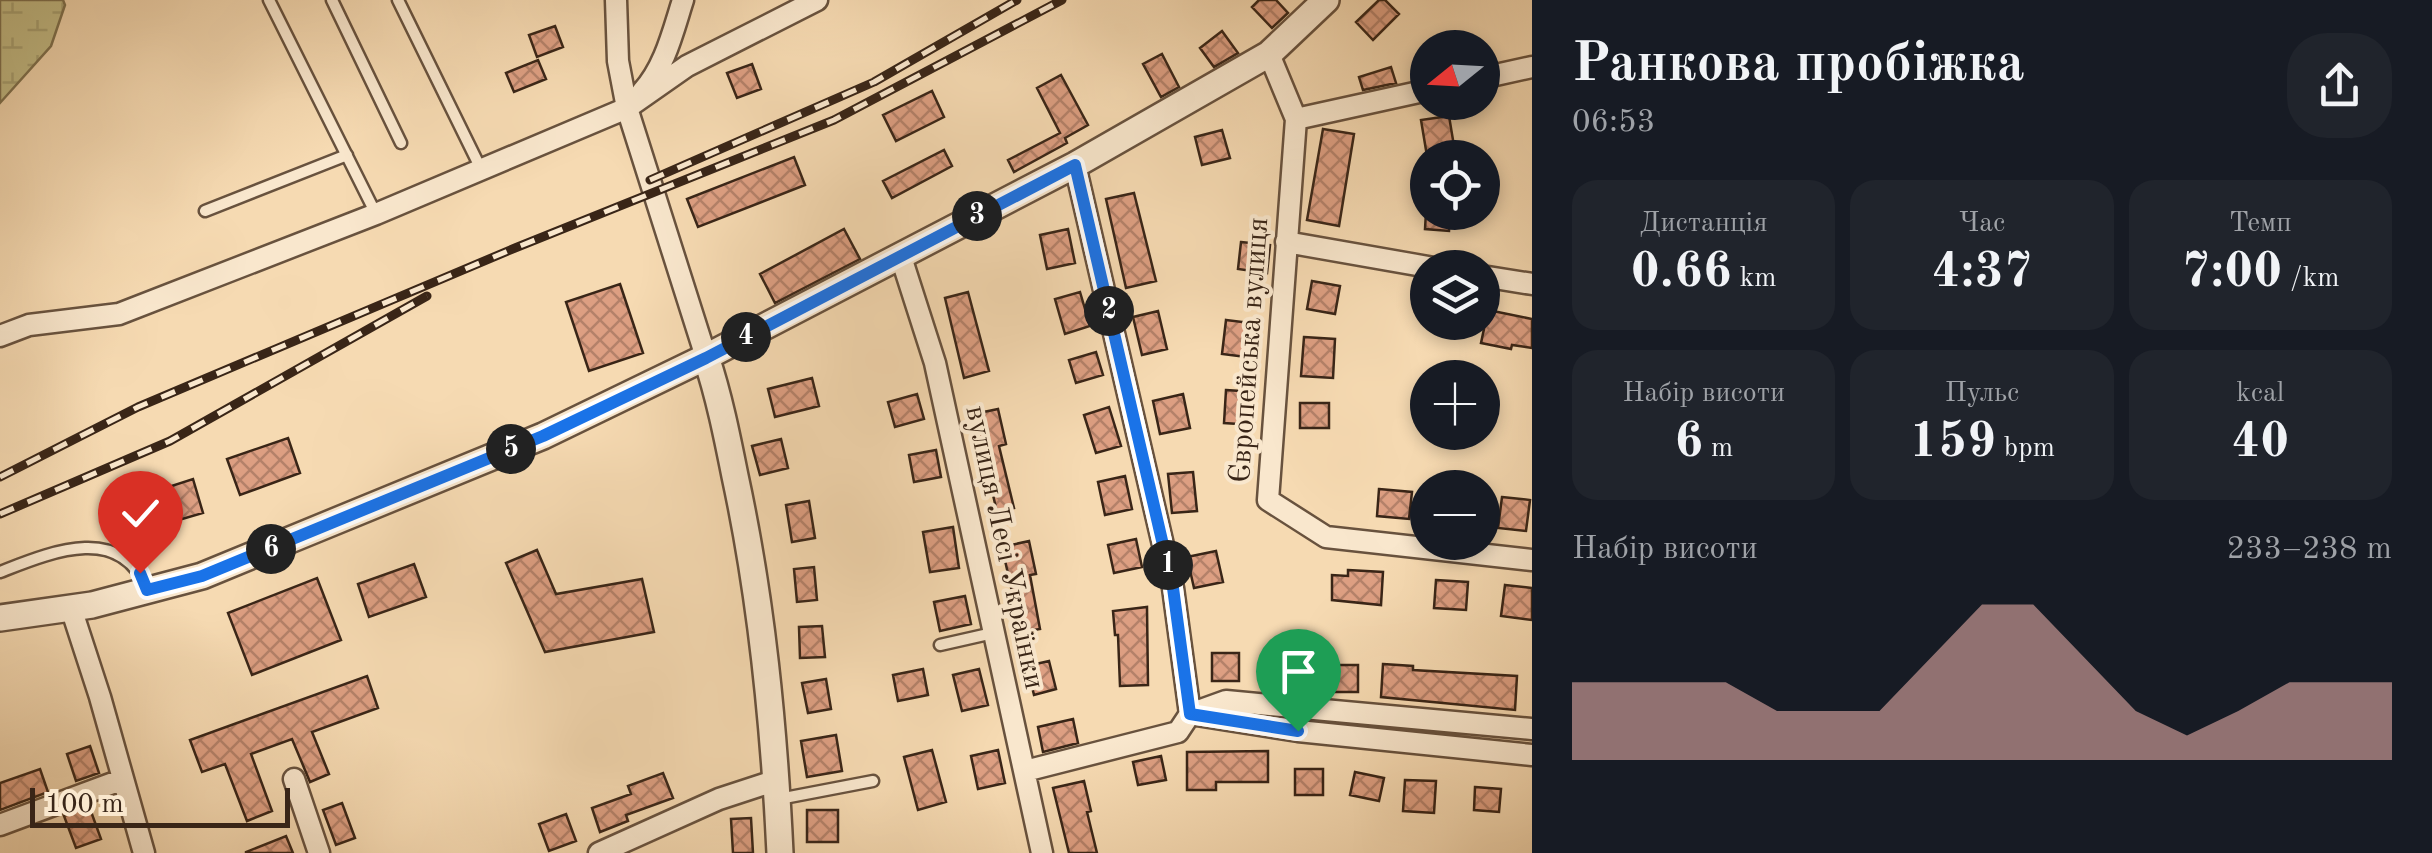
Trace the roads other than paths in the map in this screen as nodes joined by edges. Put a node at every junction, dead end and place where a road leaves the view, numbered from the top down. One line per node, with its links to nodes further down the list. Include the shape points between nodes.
1 (268, 0): 15 (lane)
2 (332, 0): 14 (lane)
3 (398, 0): 17 (lane)
4 (616, 0): 12 (street)
5 (683, 0): 12 (street, via 651,82)
6 (817, 0): 12 (street, via 687,66)
7 (1326, 0): 8 (street)
8 (1269, 54): 13 (street, Європейська вулиця); 16 (street)
9 (1532, 67): 10 (street)
10 (1500, 74)
11 (1410, 94): 13 (street)
12 (627, 108): 17 (street); 26 (street)
13 (1296, 119): 20 (street, Європейська вулиця)
14 (402, 143)
15 (347, 155): 18 (lane); 19 (lane)
16 (1075, 165): 21 (street); 34 (street, via 1173,588)
17 (481, 170): 19 (street)
18 (204, 211)
19 (376, 214): 25 (street, via 120,314 29,325)
20 (1286, 242): 22 (street); 27 (street, Європейська вулиця, via 1268,500 1326,537)
21 (901, 256): 26 (street); 32 (street, вулиця Лесі Українки, via 935,363)
22 (1410, 264)
23 (1500, 279): 24 (street)
24 (1532, 284)
25 (0, 336)
26 (706, 358): 29 (street, via 341,521 202,576); 41 (street, via 755,568)
27 (1532, 560)
28 (0, 572): 29 (lane, via 62,550 95,548 129,562)
29 (147, 590): 30 (street)
30 (71, 608): 31 (street); 39 (street)
31 (0, 618)
32 (993, 633): 33 (lane); 37 (street, вулиця Лесі Українки)
33 (940, 645)
34 (1190, 714): 35 (street, via 1226,701); 36 (street); 37 (street, via 1178,732)
35 (1532, 729)
36 (1532, 755)
37 (1025, 770): 47 (street, вулиця Лесі Українки)
38 (294, 778): 44 (street)
39 (121, 780): 42 (street); 43 (street)
40 (873, 781): 41 (lane)
41 (777, 790): 45 (street, via 719,800); 46 (street)
42 (0, 825)
43 (144, 853)
44 (319, 853)
45 (599, 853)
46 (780, 853)
47 (1042, 853)

